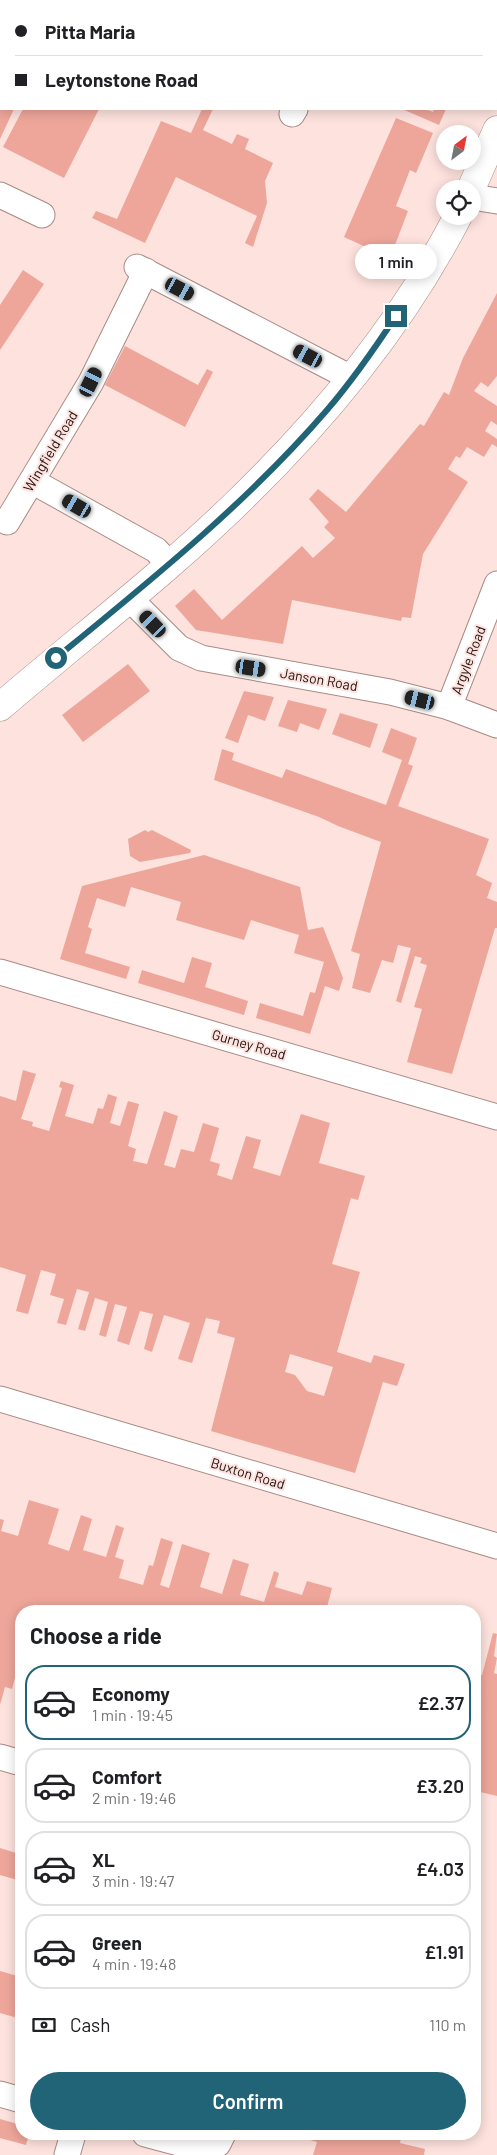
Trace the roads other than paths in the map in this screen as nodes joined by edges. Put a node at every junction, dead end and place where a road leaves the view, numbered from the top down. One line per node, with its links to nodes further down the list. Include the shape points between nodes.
1 (497, 130): 2 (street)
2 (475, 180)
3 (0, 195): 6 (street)
4 (481, 198): 5 (street)
5 (497, 201)
6 (42, 215)
7 (453, 225): 8 (street, via 383,336)
8 (351, 378): 9 (street, Wingfield Road, via 141,269 91,382); 11 (street, via 294,445 242,498)
9 (32, 481): 10 (street, Wingfield Road); 11 (street, via 156,550)
10 (7, 522)
11 (169, 564): 13 (street)
12 (497, 584): 15 (street, Argyle Road)
13 (129, 598): 14 (street); 15 (street, Janson Road, via 179,648 201,658 390,692)
14 (0, 707)
15 (449, 708): 16 (street, Janson Road)
16 (497, 725)
17 (0, 972): 18 (street, Gurney Road)
18 (497, 1117)
19 (0, 1399): 20 (street, Buxton Road)
20 (497, 1546)
21 (0, 1757): 22 (street)
22 (15, 1761)
23 (0, 2094): 24 (street)
24 (15, 2098)
25 (71, 2140): 28 (street)
26 (168, 2140): 27 (street, via 206,2150)
27 (220, 2140)
28 (67, 2155)

